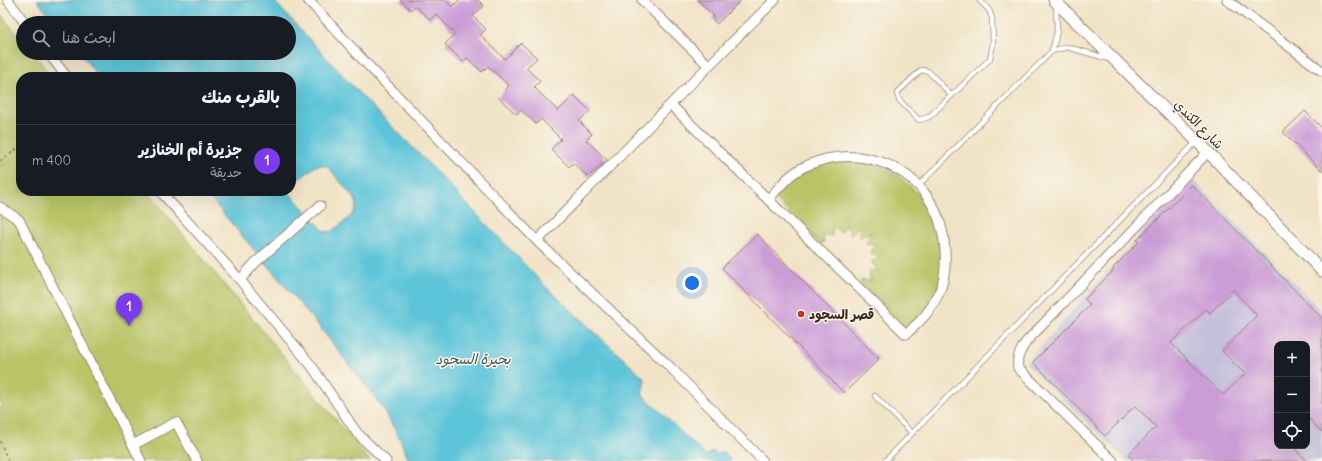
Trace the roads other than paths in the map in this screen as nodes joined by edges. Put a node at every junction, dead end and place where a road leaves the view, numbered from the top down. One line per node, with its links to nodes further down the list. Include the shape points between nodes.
1 (8, 0): 8 (street)
2 (308, 0): 24 (street)
3 (642, 0): 12 (street)
4 (775, 0): 12 (street)
5 (979, 0): 15 (lane, via 989,10 992,18 993,44 990,59)
6 (1226, 0): 13 (street)
7 (1055, 1): 9 (lane, via 1057,32); 11 (street, شارع الكندي)
8 (20, 16)
9 (1052, 51): 11 (lane, via 1067,47); 19 (lane)
10 (54, 60): 14 (street)
11 (1115, 61): 17 (street, شارع الكندي)
12 (708, 66): 16 (street)
13 (1322, 71)
14 (63, 72)
15 (951, 95): 15 (lane, via 929,116 919,120 899,100 897,93 921,70 928,71)
16 (671, 105): 21 (street); 24 (street)
17 (1197, 141): 18 (street, شارع الكندي); 28 (lane)
18 (1208, 152): 25 (street, شارع الكندي); 35 (street, via 1026,342 1018,356 1018,368)
19 (918, 186): 21 (street, via 893,166 875,159 848,156 829,158 806,166 785,180); 21 (street, via 937,213 945,240 946,267 939,294 924,318 906,334)
20 (164, 196): 26 (street)
21 (768, 200)
22 (320, 206): 26 (street, via 255,263)
23 (0, 207): 29 (street, via 19,220)
24 (537, 241): 33 (street, via 671,368)
25 (1322, 271)
26 (240, 280): 32 (street, via 311,365 357,433)
27 (876, 396): 28 (lane)
28 (912, 433): 34 (lane)
29 (134, 445): 30 (street); 31 (street, via 176,422)
30 (141, 461)
31 (197, 461)
32 (386, 461)
33 (763, 461)
34 (885, 461)
35 (1113, 461)

